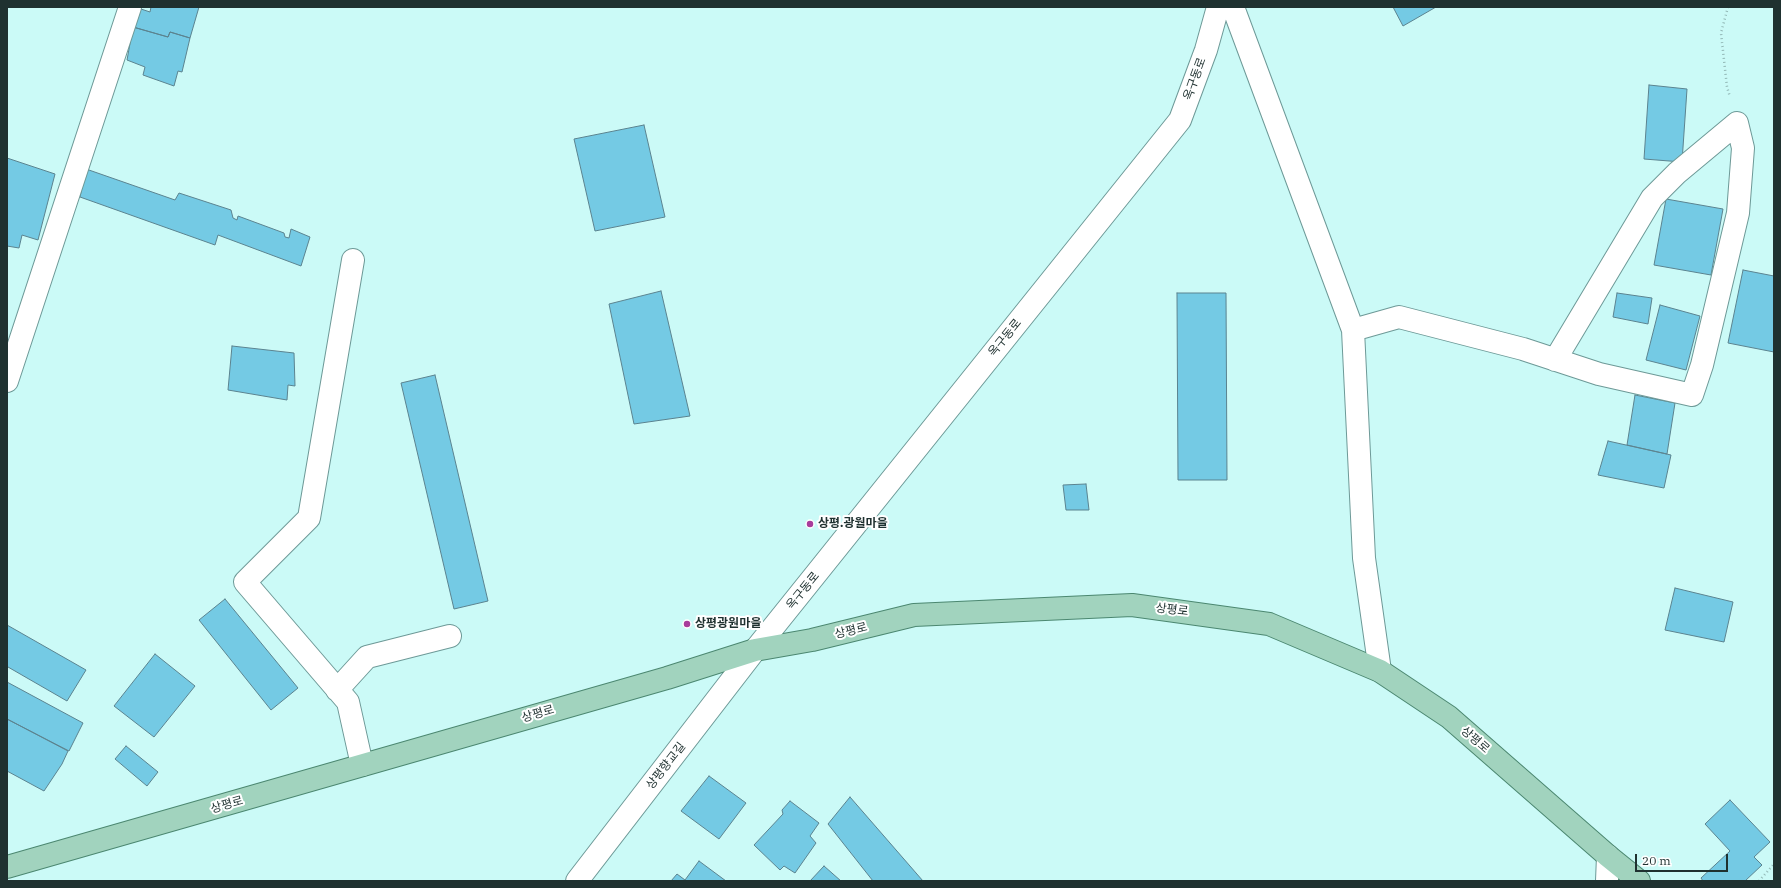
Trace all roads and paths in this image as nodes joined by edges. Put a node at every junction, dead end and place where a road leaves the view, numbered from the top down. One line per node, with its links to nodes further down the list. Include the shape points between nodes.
1 (130, 7): 9 (street)
2 (1218, 7): 11 (street, 옥구동로, via 1206,50 1180,120)
3 (1233, 7): 7 (street)
4 (1728, 7): 5 (path, via 1721,33 1727,87)
5 (1737, 123): 8 (street, via 1677,173 1652,198); 8 (street, via 1743,148 1738,213 1702,365 1692,395 1599,374)
6 (353, 260): 13 (street, via 309,518 245,582)
7 (1353, 330): 8 (street, via 1399,317); 12 (street, via 1364,558)
8 (1555, 360)
9 (7, 379)
10 (450, 636): 13 (street, via 367,657)
11 (755, 650): 12 (main road, 상평로, via 812,640 914,615 1132,605 1269,624); 14 (main road, 상평로, via 667,678); 18 (street, 상평향교길)
12 (1380, 671): 15 (main road, 상평로, via 1449,717)
13 (337, 690): 14 (street, via 348,702)
14 (362, 765): 17 (main road, 상평로)
15 (1608, 856): 19 (street); 20 (main road, 상평로)
16 (1774, 864): 21 (path)
17 (7, 867)
18 (577, 881)
19 (1607, 881)
20 (1639, 881)
21 (1758, 881)

